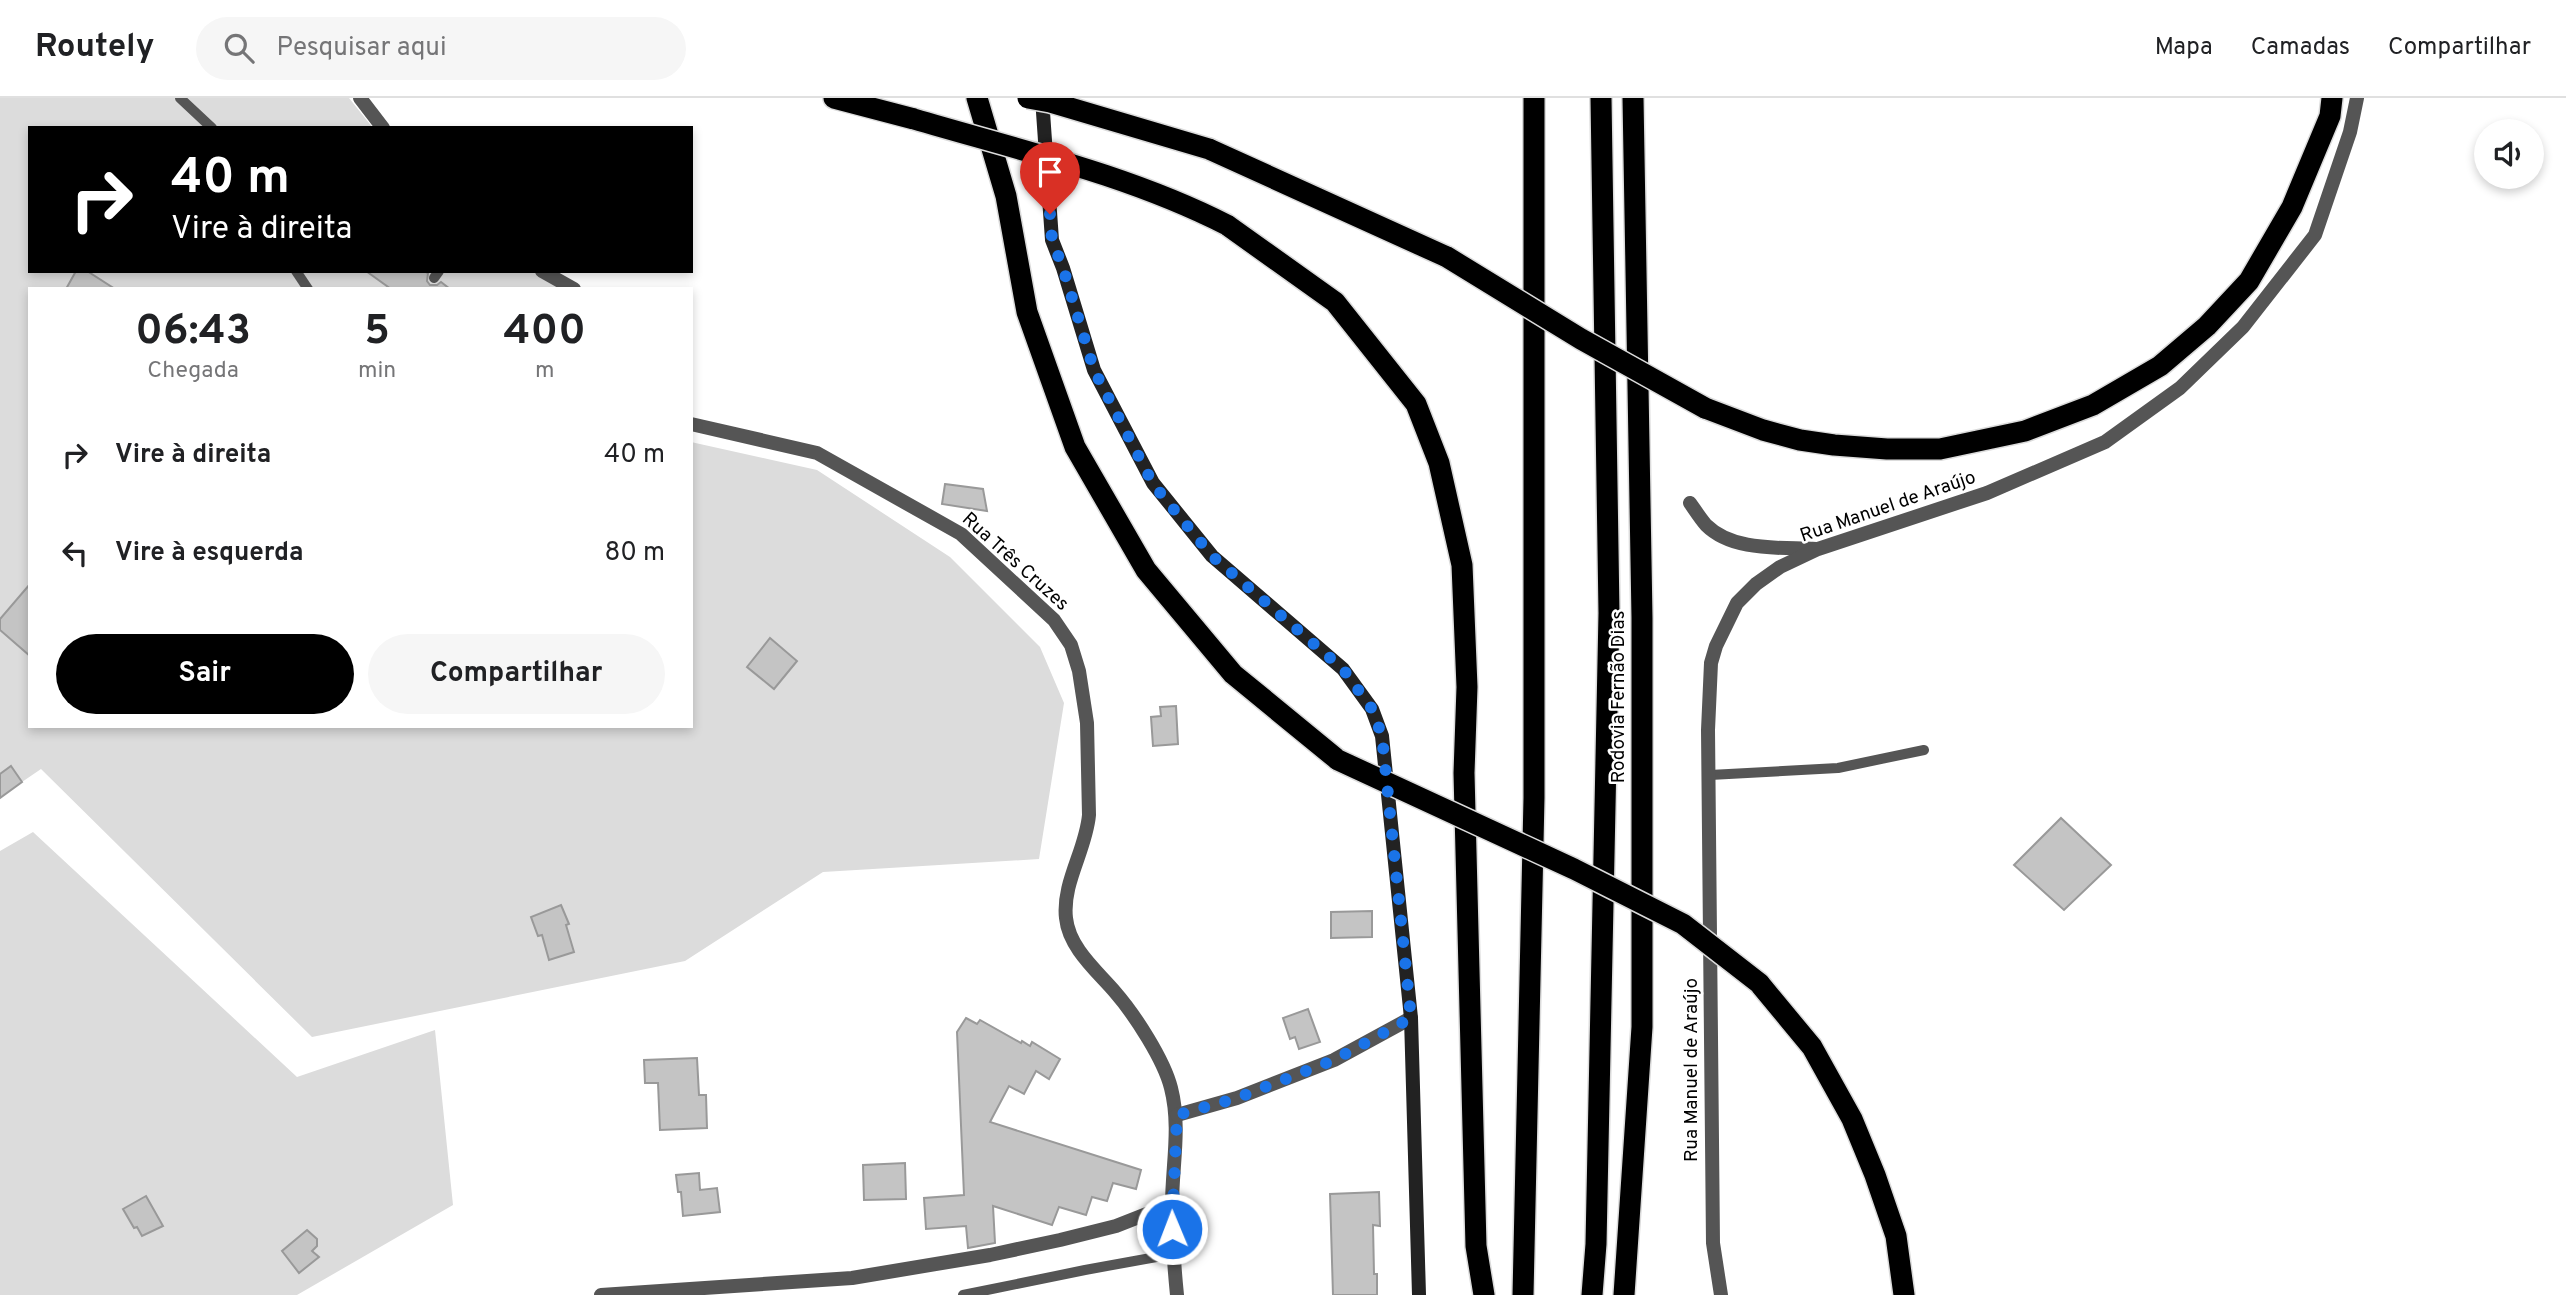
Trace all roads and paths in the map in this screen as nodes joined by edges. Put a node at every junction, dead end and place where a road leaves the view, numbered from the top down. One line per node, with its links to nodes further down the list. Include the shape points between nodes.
1 (180, 98): 12 (lane)
2 (360, 98): 13 (street)
3 (834, 98): 29 (highway, bridge, via 1145,188 1227,225 1335,302 1416,404 1439,463 1462,565 1476,1245)
4 (977, 98): 34 (highway, bridge, via 1006,196 1027,312 1075,447 1146,570 1233,674 1338,760 1683,924 1759,983 1812,1047 1852,1119 1896,1236)
5 (1028, 98): 10 (highway, bridge, via 1209,149 1447,257 1705,408 1800,440 1874,449 1940,449 2025,430 2093,405 2160,366 2207,326 2249,281 2292,206 2330,116)
6 (1042, 98): 21 (street, via 1052,240 1094,370 1153,484 1212,556 1343,669 1372,709 1382,736)
7 (1534, 98): 30 (highway, via 1534,798)
8 (1601, 98): 31 (highway, Rodovia Fernão Dias, via 1609,613)
9 (1633, 98): 32 (highway, Rodovia Fernão Dias, via 1642,618 1642,1014)
10 (2332, 98)
11 (2357, 98): 18 (street, Rua Manuel de Araújo, via 2315,235 2243,327 2180,388 2105,442 1987,494)
12 (210, 126)
13 (381, 126)
14 (546, 273): 15 (street)
15 (570, 287)
16 (693, 424): 22 (street, Rua Três Cruzes, via 817,453 961,534 1054,620 1071,645 1087,723 1088,829 1067,897 1066,920 1080,953 1140,1025 1170,1085)
17 (1690, 503): 18 (street, via 1707,525 1725,538)
18 (1818, 549): 20 (street, Rua Manuel de Araújo, via 1756,584 1737,603 1716,646 1708,716)
19 (1924, 750): 20 (lane, via 1838,768)
20 (1710, 775): 33 (street, Rua Manuel de Araújo, via 1713,1243)
21 (1411, 1018): 22 (street, via 1334,1060 1237,1098); 28 (street)
22 (1177, 1115): 23 (street, Rua Três Cruzes)
23 (1172, 1204): 24 (street, Rua Três Cruzes); 25 (street, via 1116,1226 1060,1240 852,1278)
24 (1173, 1254): 26 (lane); 27 (street, Rua Três Cruzes)
25 (601, 1295)
26 (963, 1295)
27 (1177, 1295)
28 (1419, 1295)
29 (1485, 1295)
30 (1523, 1295)
31 (1592, 1295)
32 (1624, 1295)
33 (1721, 1295)
34 (1904, 1295)

